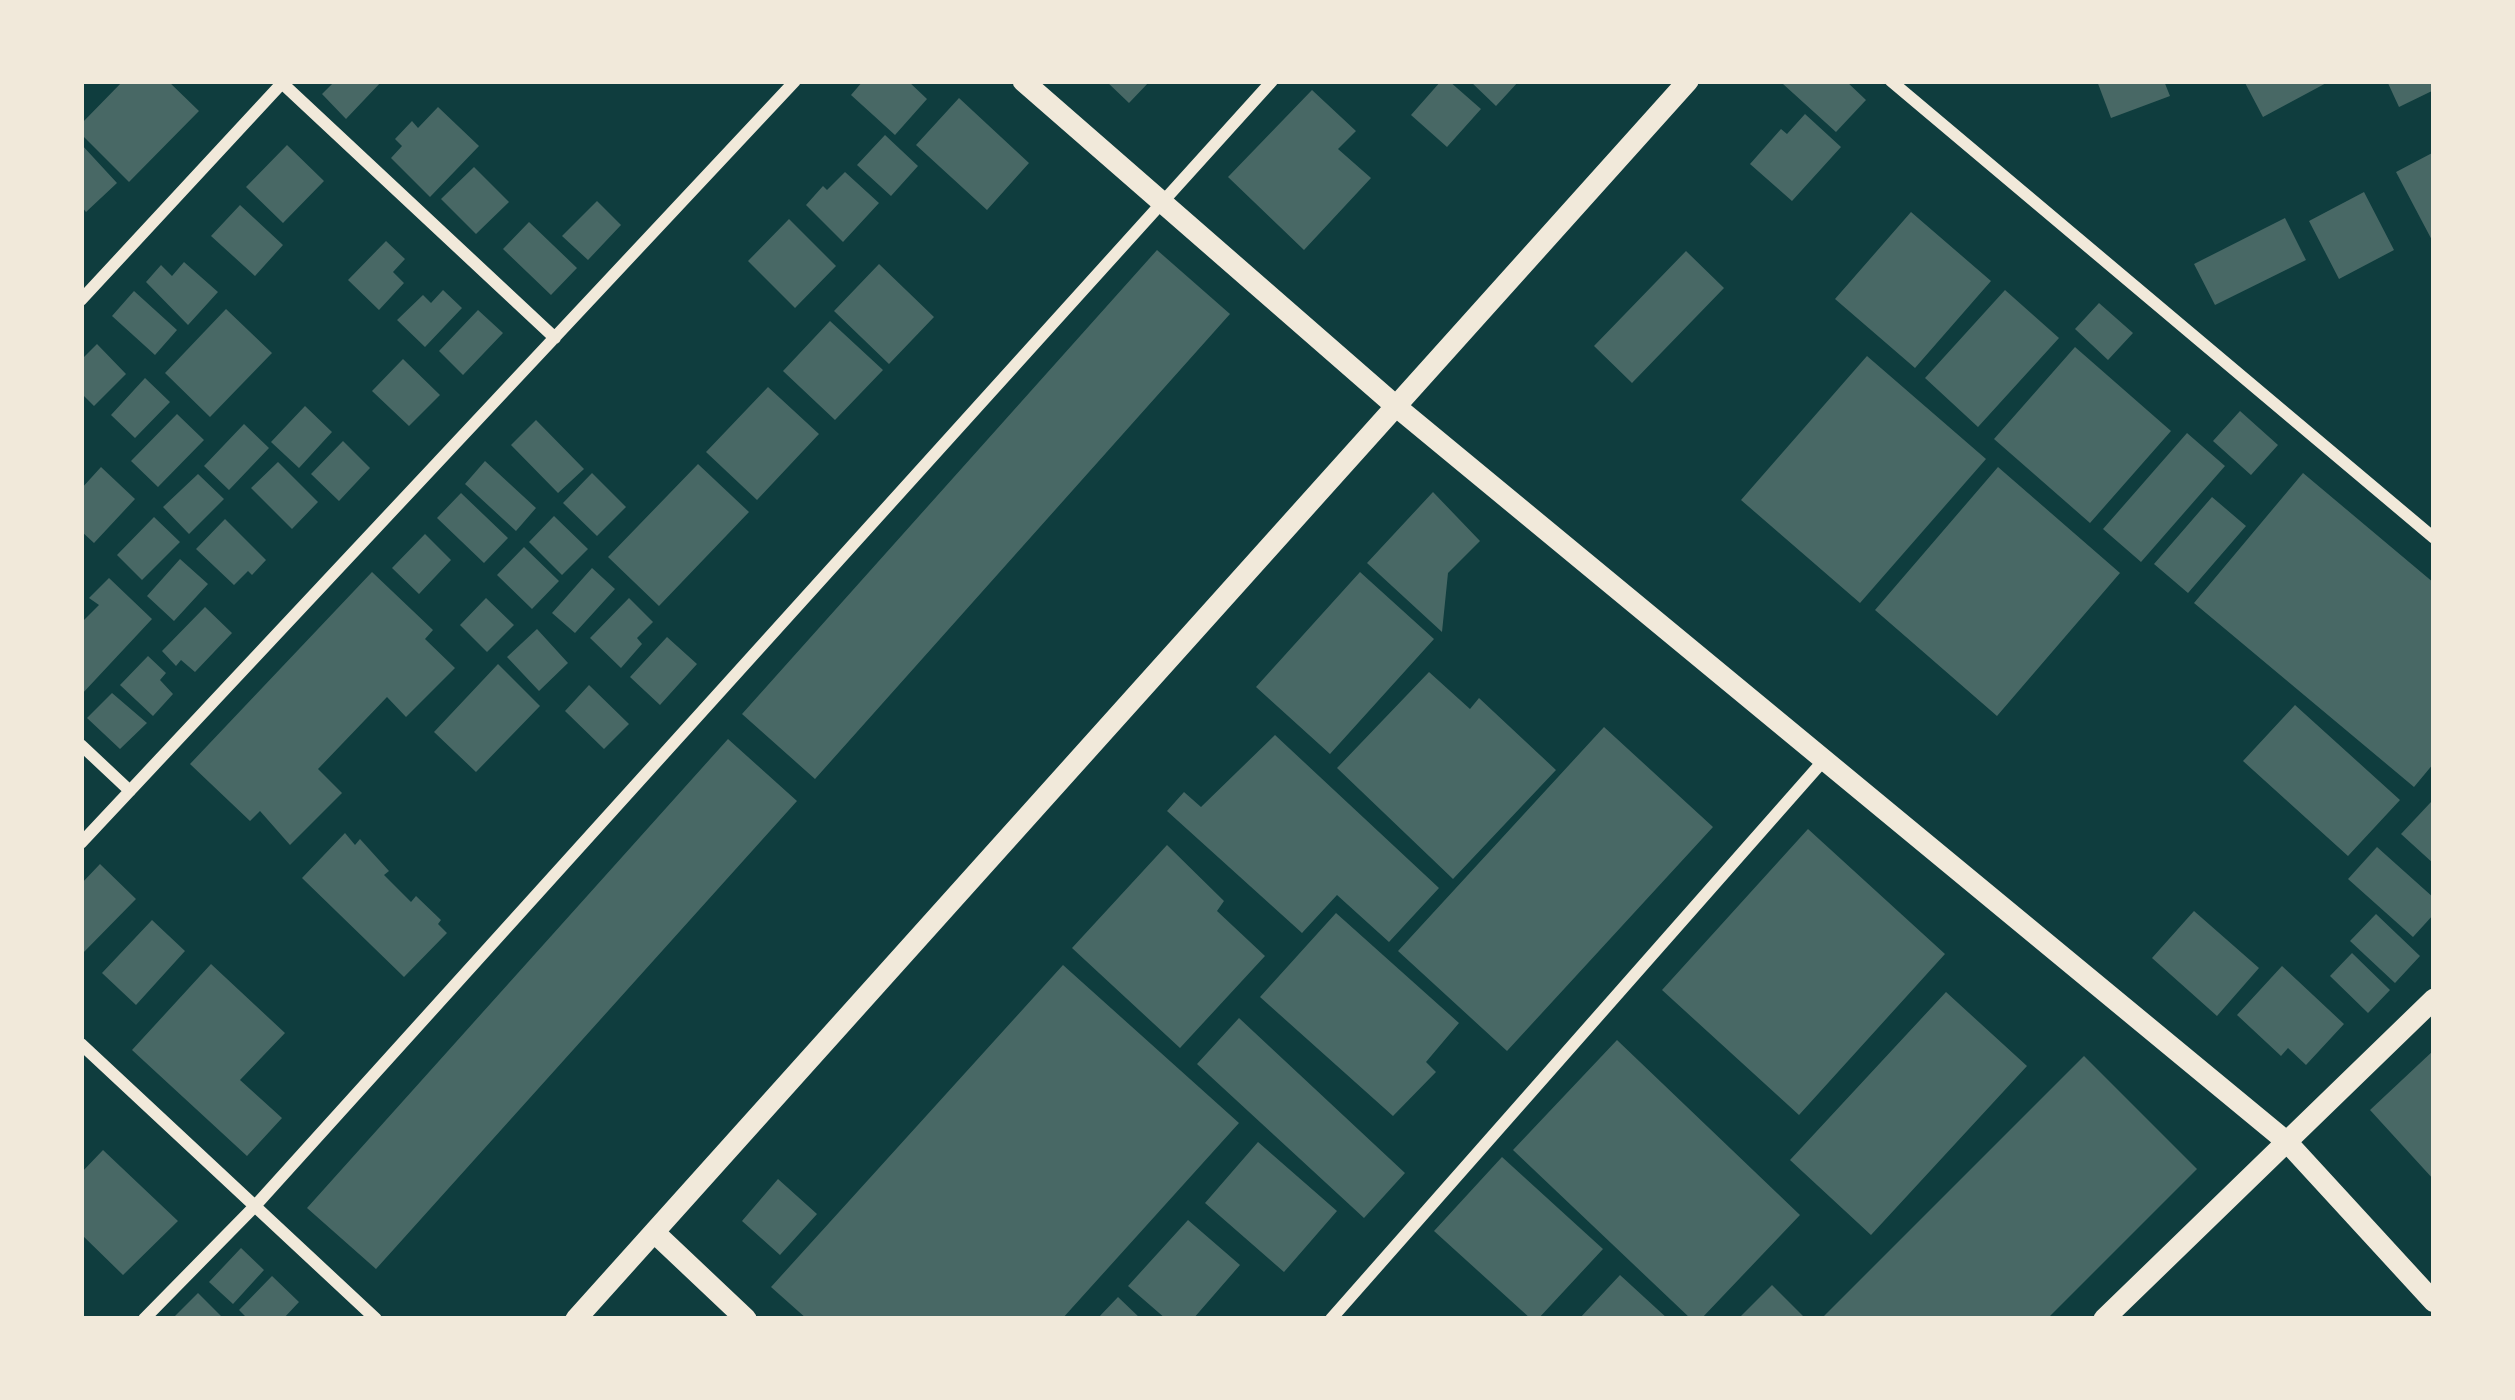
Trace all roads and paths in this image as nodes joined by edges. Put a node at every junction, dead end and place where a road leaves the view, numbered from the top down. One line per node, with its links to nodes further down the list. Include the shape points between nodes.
1 (795, 81): 9 (street)
2 (1023, 81): 7 (street)
3 (1271, 81): 7 (street)
4 (1688, 81): 10 (street)
5 (1892, 81): 11 (street)
6 (282, 82): 8 (street); 9 (street)
7 (1162, 202): 10 (street); 19 (street)
8 (81, 300)
9 (555, 338): 14 (street)
10 (1398, 408): 13 (street); 20 (street)
11 (2434, 538)
12 (81, 745): 14 (street)
13 (1824, 760): 18 (street); 26 (street)
14 (130, 791): 15 (street)
15 (81, 843)
16 (2434, 999): 18 (street)
17 (81, 1044): 19 (street)
18 (2287, 1142): 21 (street); 27 (street)
19 (255, 1206): 22 (street); 23 (street)
20 (655, 1233): 24 (street); 25 (street)
21 (2434, 1302)
22 (144, 1319)
23 (376, 1319)
24 (576, 1319)
25 (746, 1319)
26 (1330, 1319)
27 (2104, 1319)

